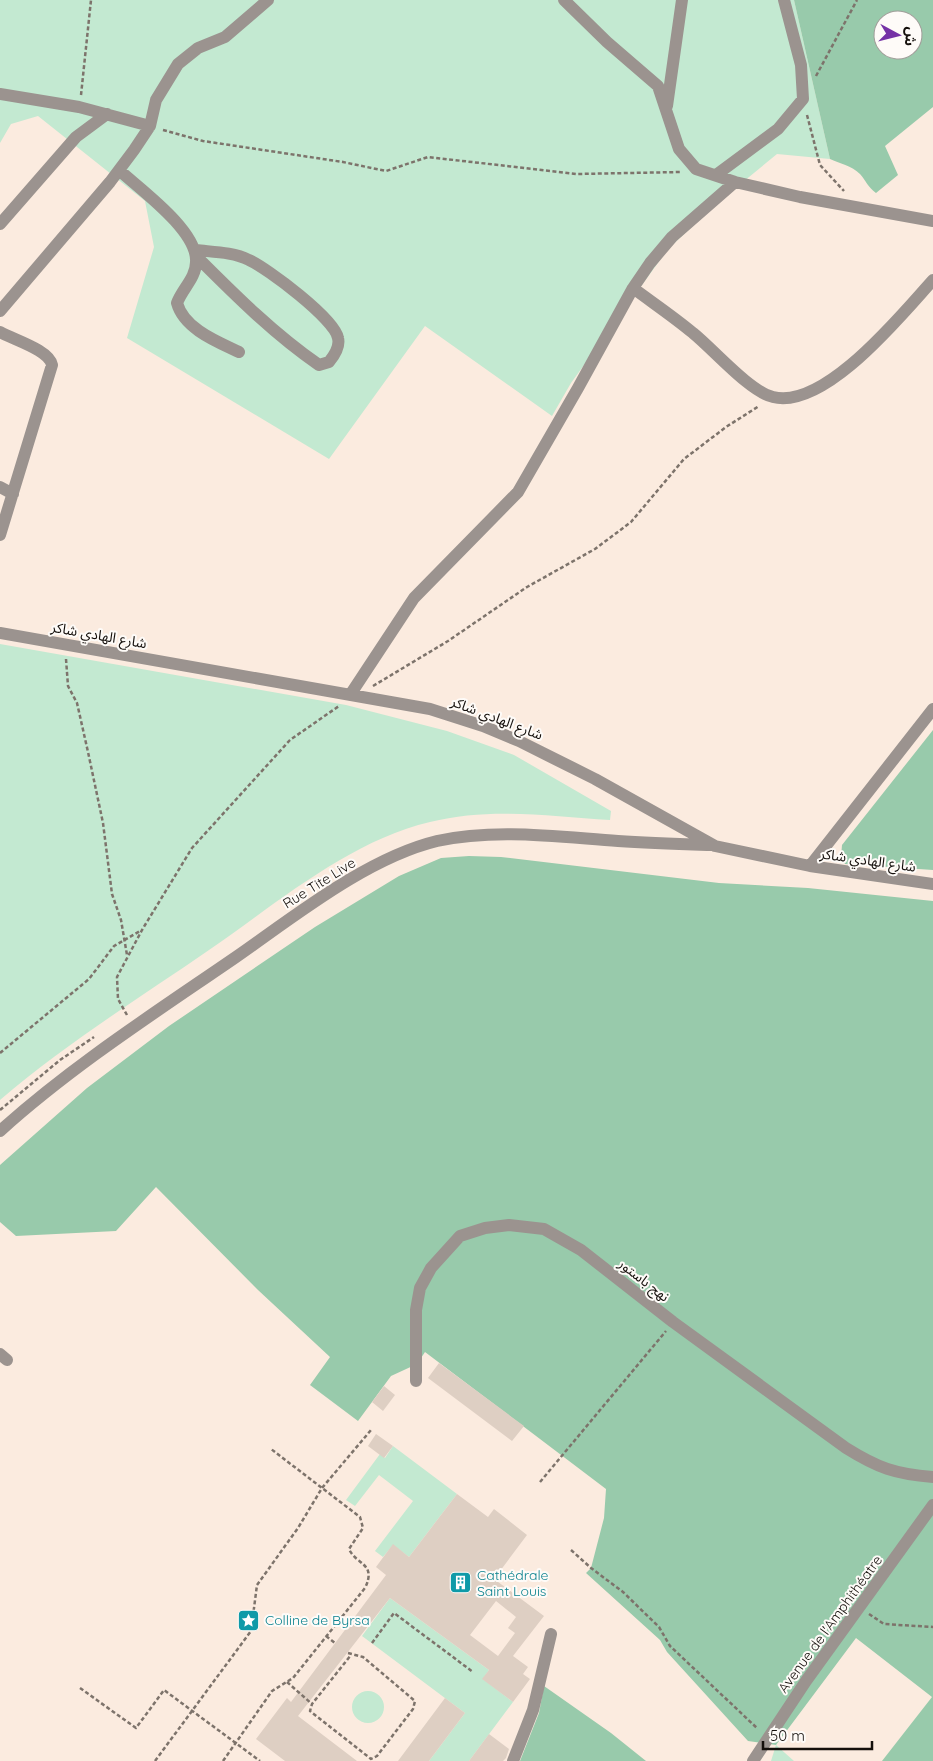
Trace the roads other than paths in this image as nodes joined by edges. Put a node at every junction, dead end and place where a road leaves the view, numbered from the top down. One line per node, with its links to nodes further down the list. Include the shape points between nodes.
1 (268, 0): 8 (street, via 225,37 198,48 178,64 156,100)
2 (564, 0): 6 (street, via 658,86)
3 (682, 0): 6 (street)
4 (784, 0): 10 (street, via 801,65 803,99 778,129)
5 (0, 94): 7 (street)
6 (667, 109): 10 (street, via 679,149 696,169)
7 (107, 114): 8 (street); 13 (street, via 76,137)
8 (150, 126): 9 (street)
9 (119, 170): 14 (street, via 182,229); 17 (street)
10 (716, 175): 11 (street)
11 (735, 182): 12 (street); 16 (street, via 672,237)
12 (933, 221)
13 (0, 224)
14 (196, 253): 14 (street, via 261,319 304,355 319,364 329,362 339,340 336,331 307,301 249,260 222,252); 19 (street, via 197,263 190,283 177,303 179,310 185,319 212,339)
15 (933, 280): 16 (street, via 886,334 858,359 804,395 773,398 758,390 693,333)
16 (632, 288): 24 (street, via 518,492 414,598)
17 (0, 311)
18 (0, 332): 21 (street, via 42,352 52,365)
19 (239, 352)
20 (0, 487): 21 (street)
21 (12, 494): 22 (street)
22 (0, 535)
23 (0, 633): 24 (street, شارع الهادي شاكر)
24 (352, 695): 26 (street, شارع الهادي شاكر, via 430,709 483,726 557,760)
25 (933, 709): 27 (street)
26 (715, 846): 27 (street, شارع الهادي شاكر); 29 (street, Rue Tite Live, via 504,835 439,841 387,858 304,910 134,1027 28,1106)
27 (810, 866): 28 (street, شارع الهادي شاكر)
28 (933, 884)
29 (0, 1131)
30 (416, 1381): 31 (street, نهج باستور, via 416,1310 420,1288 431,1268 460,1236 485,1228 544,1229 581,1250 673,1322 846,1448 892,1472)
31 (933, 1477)
32 (933, 1506): 35 (street, Avenue de l'Amphithéatre)
33 (551, 1634): 34 (street, via 533,1710)
34 (513, 1761)
35 (753, 1761)

